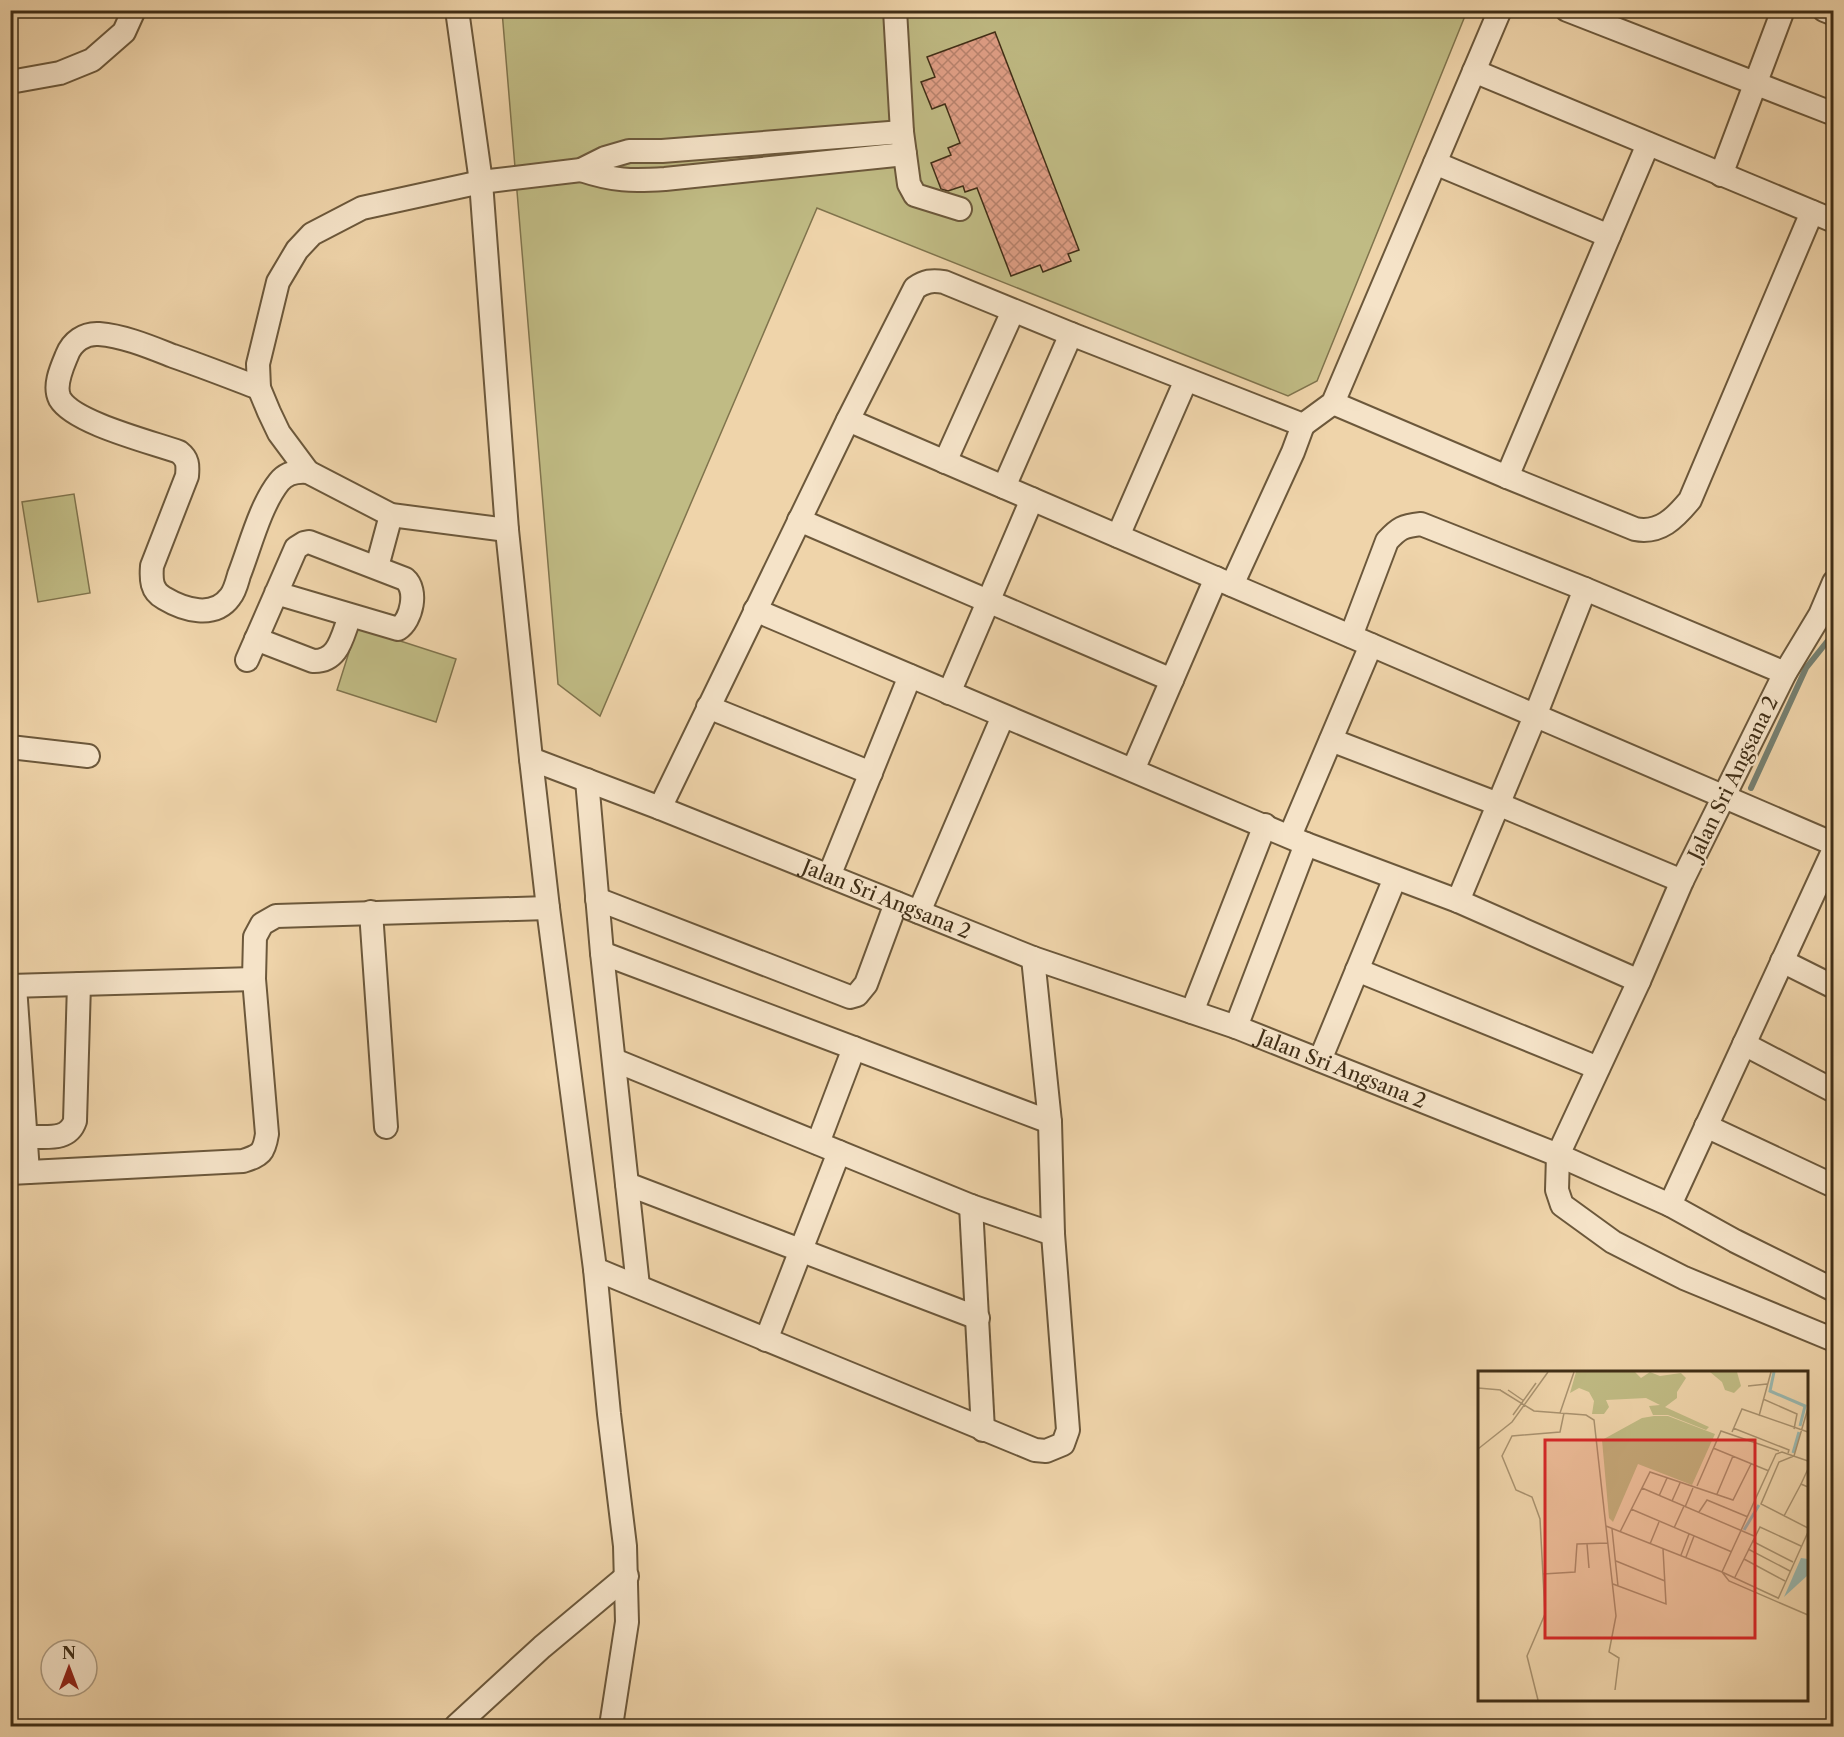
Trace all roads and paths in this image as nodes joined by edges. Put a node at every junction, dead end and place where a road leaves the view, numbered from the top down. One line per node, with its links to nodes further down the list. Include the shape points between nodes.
1 (134, 10): 10 (street, via 124,32 92,60 60,73)
2 (457, 10): 20 (street)
3 (895, 10): 13 (street)
4 (1500, 10): 9 (street)
5 (1567, 10): 11 (street)
6 (1784, 10): 11 (street)
7 (1824, 10): 8 (street)
8 (1833, 14)
9 (1474, 71): 14 (street); 16 (street)
10 (10, 81)
11 (1755, 84): 12 (street); 18 (street)
12 (1833, 114)
13 (904, 143): 15 (street); 19 (street); 21 (street, via 909,184 915,195)
14 (1648, 144): 18 (street); 24 (street)
15 (629, 151): 17 (street); 19 (street)
16 (1435, 163): 24 (street); 29 (street)
17 (581, 170): 19 (street); 20 (street)
18 (1721, 175): 22 (street)
19 (630, 181)
20 (481, 182): 28 (street, via 363,208 312,234 278,282 258,364); 39 (street)
21 (960, 209)
22 (1812, 212): 23 (street); 34 (street, via 1690,500 1675,519 1646,531 1635,529)
23 (1833, 221)
24 (1609, 236): 34 (street)
25 (1013, 310): 26 (street); 30 (street, via 944,282 922,282 915,288); 32 (street)
26 (1071, 334): 27 (street); 35 (street)
27 (1186, 380): 31 (street); 40 (street)
28 (259, 388): 33 (street, via 279,433); 33 (street, via 143,344 98,334 83,336 70,347 58,381 58,397 70,411 185,456 187,476 152,566 151,580 162,597 184,607 206,611 231,596 279,481 298,471)
29 (1333, 403): 31 (street); 34 (street)
30 (848, 420): 32 (street); 38 (street)
31 (1303, 425): 42 (street, via 1293,452)
32 (945, 462): 35 (street)
33 (308, 472): 37 (street)
34 (1507, 477)
35 (1004, 487): 36 (street)
36 (1032, 500): 40 (street); 46 (street)
37 (391, 515): 39 (street); 41 (street)
38 (799, 520): 46 (street); 47 (street)
39 (507, 530): 62 (street)
40 (1118, 536): 42 (street)
41 (377, 567): 45 (street, via 304,543 296,548); 48 (street, via 405,579 412,587 414,595 405,624 398,629)
42 (1224, 582): 50 (street); 54 (street)
43 (1833, 582): 52 (street, Jalan Sri Angsana 2, via 1820,615)
44 (1585, 589): 50 (street, via 1433,528 1409,525 1398,529 1387,542); 52 (street); 58 (street)
45 (276, 593): 48 (street); 49 (street)
46 (988, 602): 54 (street); 55 (street)
47 (755, 610): 53 (street); 56 (street)
48 (350, 616): 49 (street, via 334,654 321,662)
49 (256, 639): 51 (street)
50 (1361, 641): 58 (street); 59 (street)
51 (247, 660)
52 (1785, 673): 66 (street, Jalan Sri Angsana 2)
53 (910, 676): 55 (street); 64 (street)
54 (1172, 680): 63 (street)
55 (949, 693): 57 (street)
56 (708, 707): 64 (street); 68 (street)
57 (1003, 716): 63 (street); 82 (street)
58 (1535, 716): 66 (street); 67 (street)
59 (1331, 740): 67 (street); 70 (street)
60 (10, 747): 61 (street)
61 (88, 756)
62 (531, 759): 65 (street, Jalan Sri Angsana 2); 80 (street)
63 (1133, 770): 69 (street)
64 (871, 773): 73 (street)
65 (587, 780): 68 (street, Jalan Sri Angsana 2); 77 (street)
66 (1724, 797): 71 (street); 75 (street, Jalan Sri Angsana 2)
67 (1498, 804): 75 (street); 78 (street)
68 (660, 808): 73 (street, Jalan Sri Angsana 2)
69 (1265, 825): 70 (street); 92 (street)
70 (1298, 840): 74 (street); 93 (street)
71 (1833, 844)
72 (1833, 849): 76 (street)
73 (828, 876): 79 (street, Jalan Sri Angsana 2)
74 (1395, 878): 78 (street); 86 (street)
75 (1682, 881): 88 (street, Jalan Sri Angsana 2)
76 (1824, 893): 85 (street)
77 (597, 899): 79 (street, via 850,997 866,984); 83 (street)
78 (1458, 901): 88 (street)
79 (896, 903): 82 (street, Jalan Sri Angsana 2)
80 (548, 908): 81 (street); 114 (street)
81 (371, 912): 87 (street, via 276,916 262,924 255,937); 102 (street)
82 (919, 912): 84 (street, Jalan Sri Angsana 2)
83 (602, 953): 95 (street); 96 (street)
84 (1033, 958): 92 (street, Jalan Sri Angsana 2); 100 (street)
85 (1782, 961): 91 (street); 94 (street)
86 (1357, 970): 97 (street); 98 (street)
87 (254, 979): 89 (street); 107 (street, via 267,1134 265,1148 258,1156 243,1161)
88 (1639, 981): 98 (street, Jalan Sri Angsana 2)
89 (79, 984): 90 (street); 103 (street, via 72,1130 60,1136)
90 (13, 986): 103 (street)
91 (1833, 987)
92 (1192, 1012): 93 (street, Jalan Sri Angsana 2)
93 (1236, 1027): 97 (street, Jalan Sri Angsana 2)
94 (1744, 1044): 99 (street); 101 (street)
95 (854, 1048): 100 (street); 104 (street)
96 (614, 1060): 104 (street); 108 (street)
97 (1320, 1060): 106 (street, Jalan Sri Angsana 2)
98 (1598, 1068): 106 (street, Jalan Sri Angsana 2)
99 (1833, 1091)
100 (1050, 1122): 112 (street)
101 (1706, 1126): 109 (street); 110 (street)
102 (386, 1127)
103 (26, 1137): 107 (street)
104 (818, 1143): 105 (street)
105 (839, 1152): 111 (street); 113 (street)
106 (1558, 1155): 110 (street); 119 (street, via 1557,1190 1562,1205 1613,1242 1684,1278)
107 (19, 1172)
108 (627, 1184): 113 (street); 115 (street)
109 (1833, 1186)
110 (1670, 1205): 116 (street)
111 (970, 1206): 112 (street); 117 (street)
112 (1053, 1234): 120 (street, via 1068,1430 1063,1444 1046,1451 1035,1450)
113 (801, 1249): 117 (street); 118 (street)
114 (595, 1269): 115 (street); 121 (street)
115 (638, 1286): 118 (street)
116 (1833, 1290)
117 (978, 1318): 120 (street)
118 (766, 1340): 120 (street)
119 (1833, 1340)
120 (983, 1430)
121 (627, 1576): 122 (street); 123 (street, via 627,1623)
122 (456, 1726)
123 (611, 1726)

